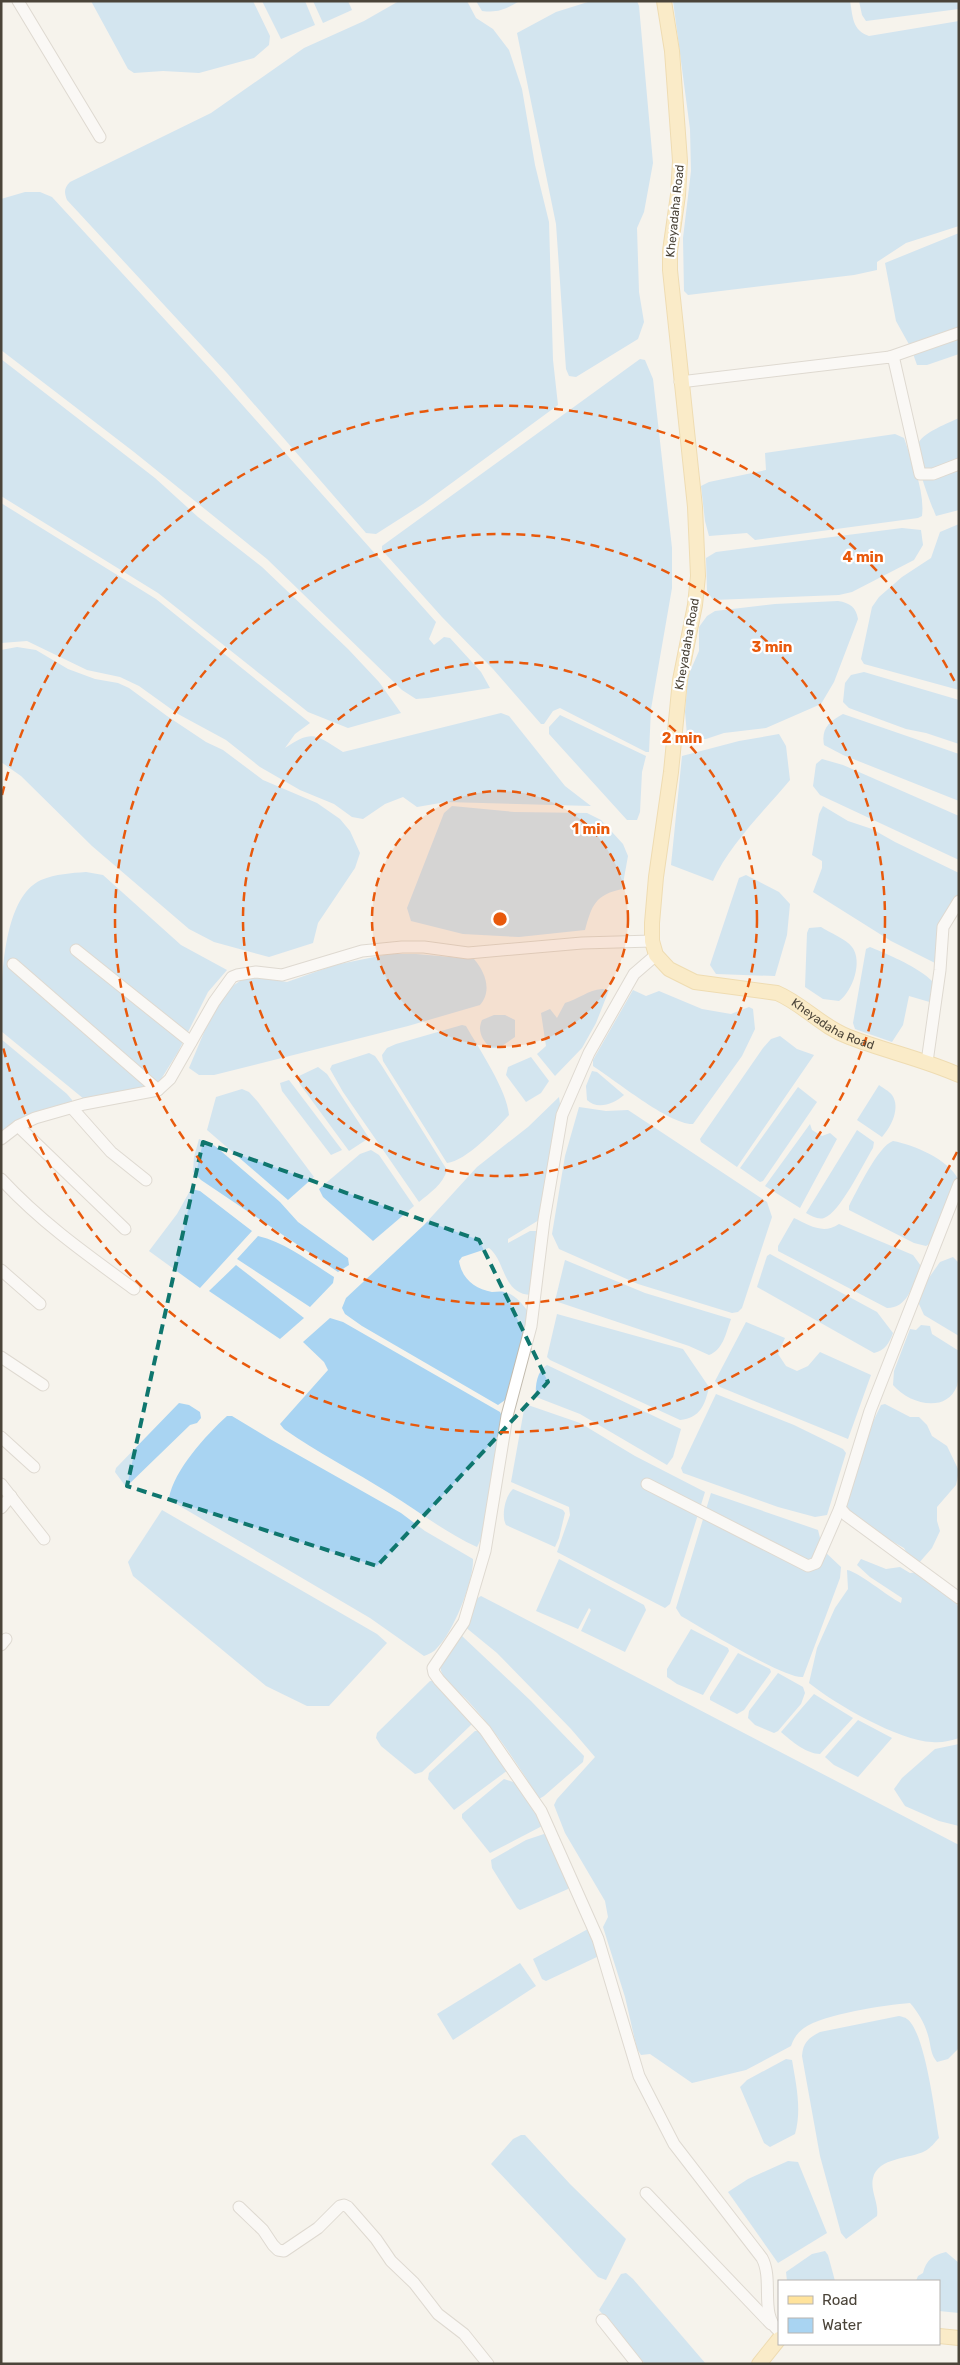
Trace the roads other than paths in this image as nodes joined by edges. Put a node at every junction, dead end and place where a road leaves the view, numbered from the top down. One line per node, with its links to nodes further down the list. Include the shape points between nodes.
1 (18, 1): 3 (street)
2 (664, 1): 6 (main road, Kheyadaha Road, via 679,136 678,195 670,270)
3 (100, 136)
4 (959, 333): 5 (street)
5 (890, 356): 6 (street); 7 (street, via 894,360 920,474 933,474)
6 (680, 382): 10 (main road, Kheyadaha Road, via 695,507 698,576 680,680 671,772)
7 (959, 464)
8 (959, 900): 13 (street, via 943,928)
9 (76, 950): 12 (street)
10 (646, 951): 12 (street, via 574,943 468,953 402,947 362,952 282,975 242,974 227,983); 13 (main road, Kheyadaha Road, via 669,969 695,982 777,994 841,1034); 40 (street, via 588,1053 562,1115 544,1220 531,1326 507,1416 485,1551 464,1622 433,1668 439,1680 485,1730 541,1811 598,1939 639,2076 674,2144 766,2265 770,2317)
11 (12, 964): 15 (street)
12 (190, 1042): 15 (street, via 170,1079)
13 (927, 1062): 14 (main road, Kheyadaha Road)
14 (959, 1075)
15 (158, 1090): 16 (street)
16 (72, 1108): 17 (street); 20 (street, via 111,1152)
17 (18, 1126): 18 (street); 22 (street)
18 (1, 1139)
19 (1, 1179): 24 (street, via 54,1230)
20 (146, 1180)
21 (959, 1184): 34 (street, via 870,1412)
22 (125, 1229)
23 (1, 1270): 25 (street)
24 (134, 1289)
25 (40, 1304)
26 (2, 1360): 27 (street)
27 (43, 1385)
28 (1, 1436): 29 (street)
29 (34, 1467)
30 (1, 1484): 32 (street)
31 (647, 1484): 34 (street, via 808,1566 816,1563)
32 (11, 1496): 33 (street); 35 (street)
33 (1, 1508)
34 (840, 1508): 36 (street)
35 (44, 1539)
36 (959, 1598)
37 (646, 2192): 40 (street)
38 (239, 2207): 44 (street, via 278,2250 284,2251 318,2228 340,2206 348,2207 438,2314 464,2334)
39 (602, 2320): 45 (street)
40 (776, 2328)
41 (940, 2336): 42 (main road)
42 (959, 2338)
43 (778, 2340): 46 (main road)
44 (488, 2364)
45 (637, 2364)
46 (759, 2364)

